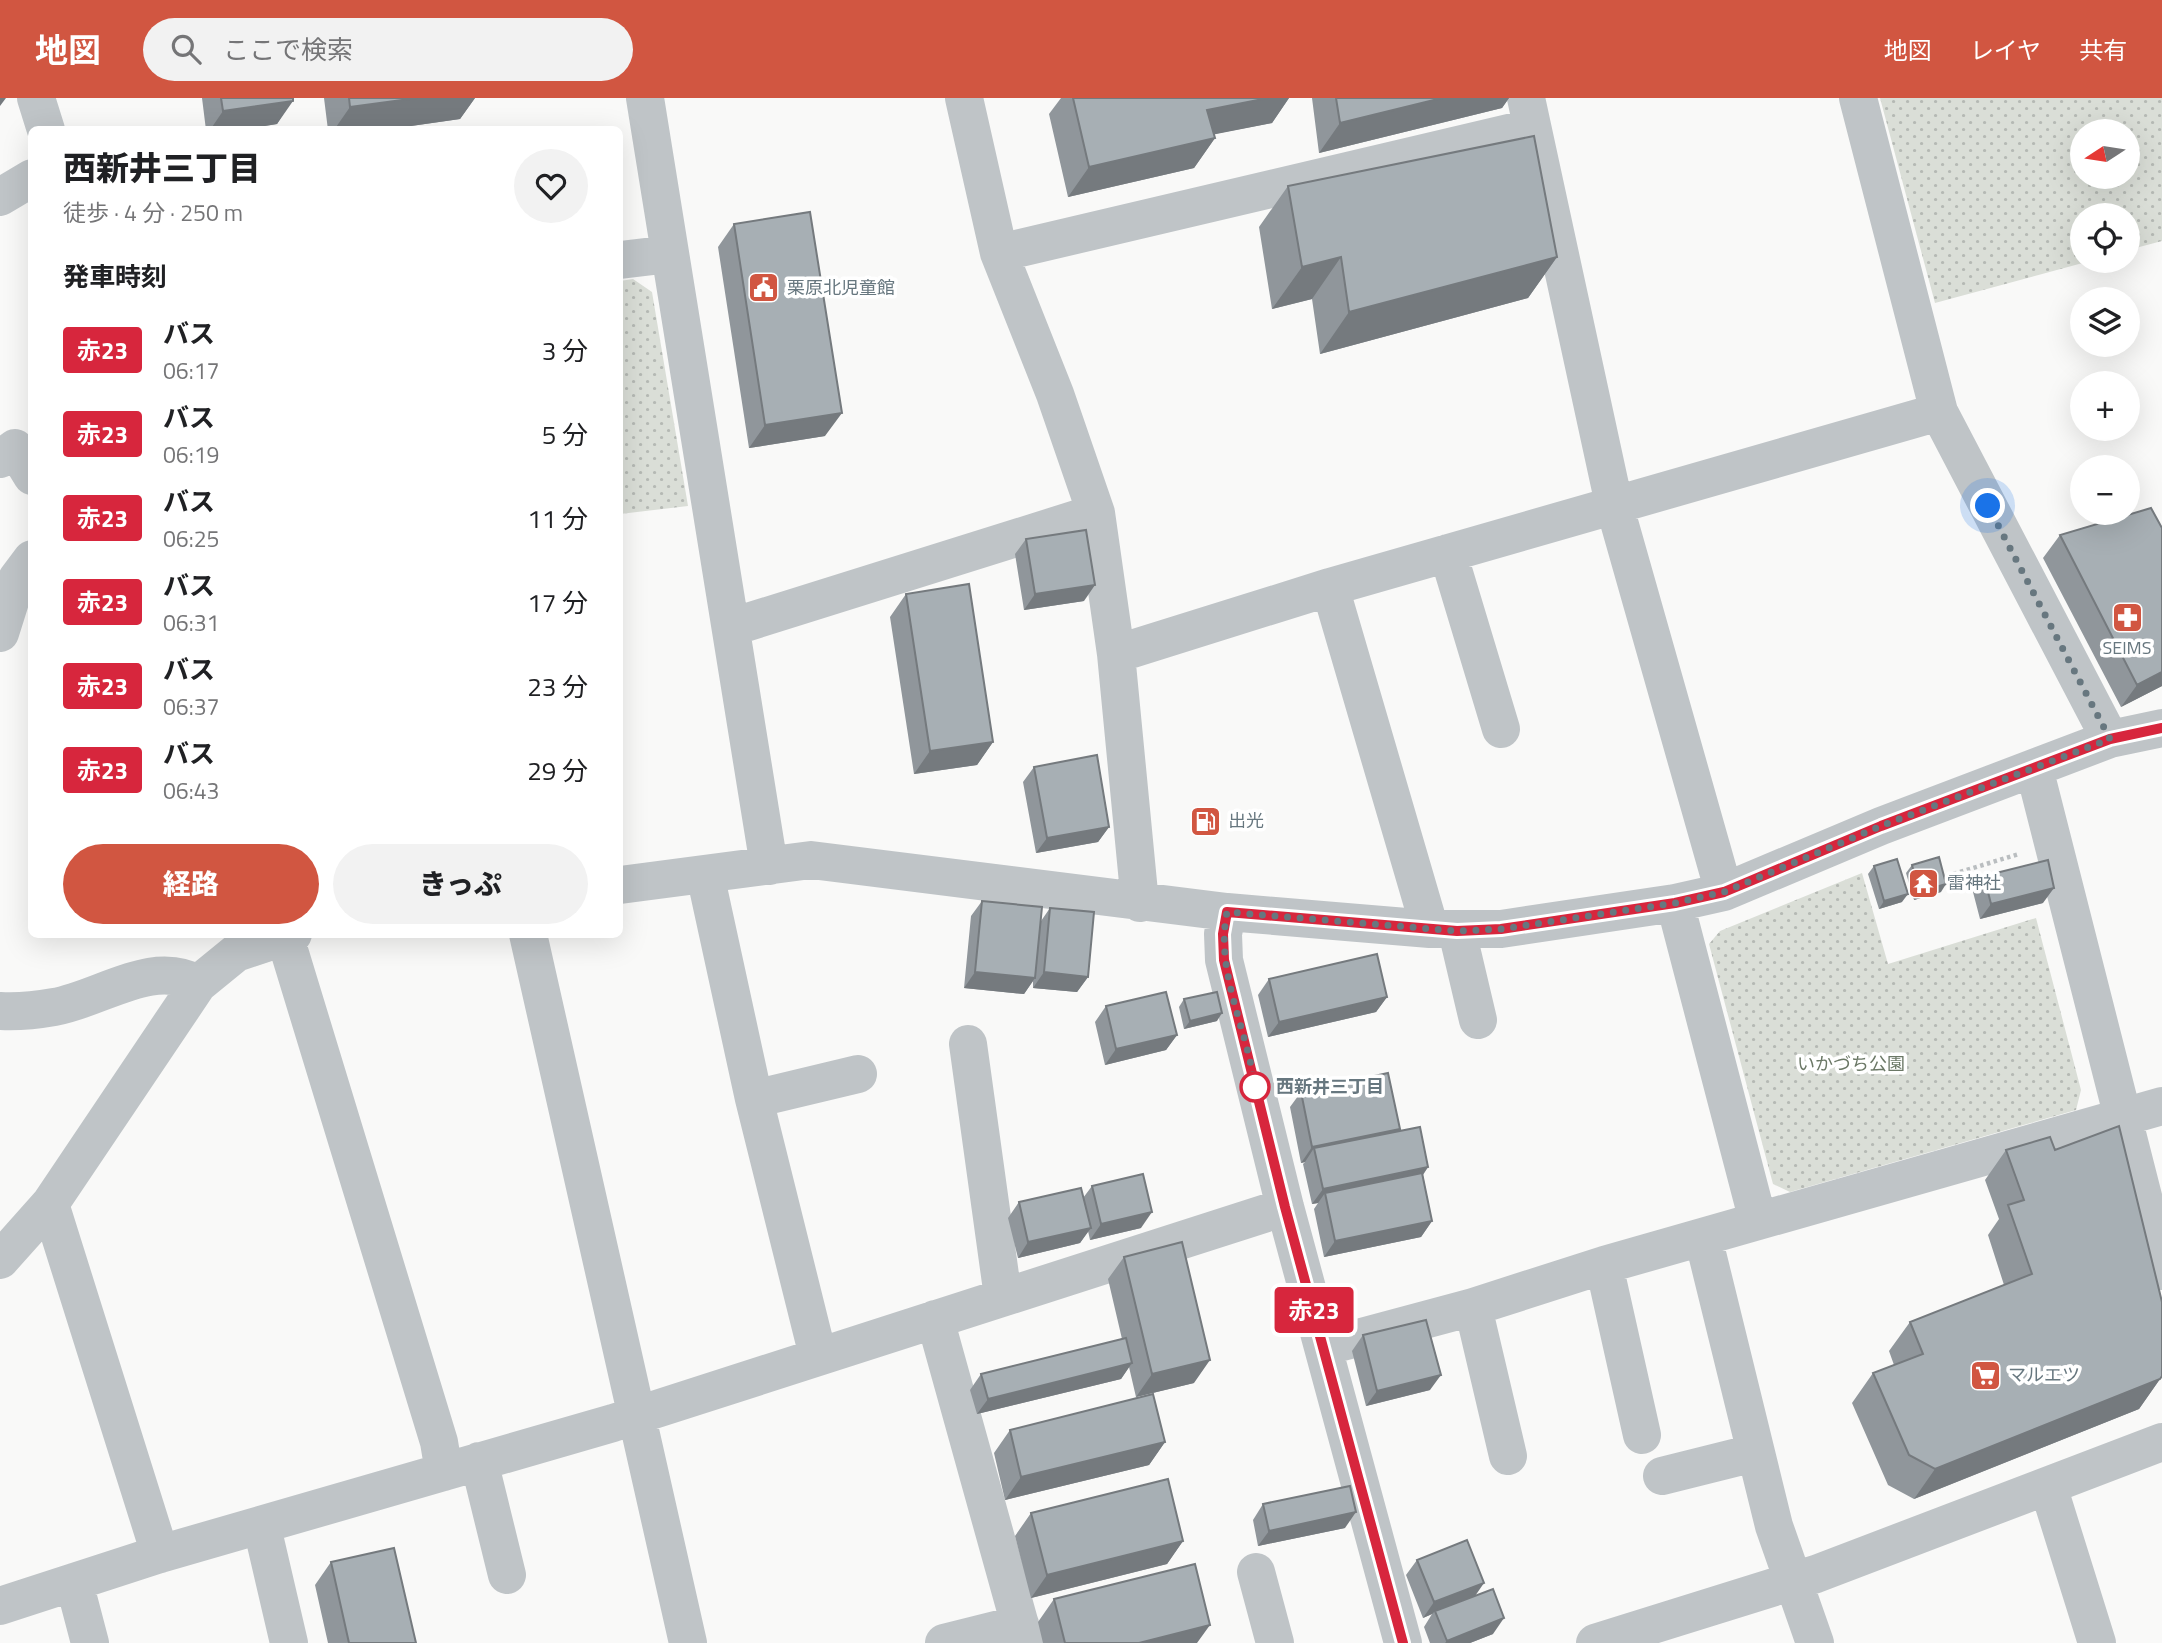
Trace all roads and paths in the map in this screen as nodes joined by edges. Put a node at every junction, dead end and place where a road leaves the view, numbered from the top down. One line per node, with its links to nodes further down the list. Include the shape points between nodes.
1 (36, 98): 6 (street)
2 (645, 98): 10 (street)
3 (964, 98): 9 (street)
4 (1858, 98): 12 (street)
5 (1528, 113): 9 (street); 15 (street)
6 (45, 126)
7 (28, 180): 8 (street)
8 (0, 197)
9 (999, 253): 16 (street)
10 (670, 254): 11 (street); 21 (street)
11 (623, 260)
12 (1939, 412): 15 (street); 25 (street)
13 (0, 459): 14 (street, via 15,448)
14 (28, 469)
15 (1614, 503): 17 (street); 32 (street)
16 (1096, 513): 21 (street); 22 (street)
17 (1448, 553): 19 (street); 24 (street)
18 (28, 564): 20 (street, via 16,579)
19 (1330, 587): 22 (street); 36 (street)
20 (1, 623)
21 (732, 627): 28 (street)
22 (1116, 654): 33 (street)
23 (2162, 728): 25 (street)
24 (1501, 729)
25 (2110, 739): 26 (street)
26 (2034, 768): 32 (street); 47 (street)
27 (2028, 852): 30 (path)
28 (769, 866): 29 (street); 33 (street, via 811,860)
29 (705, 874): 31 (street); 45 (street)
30 (1940, 878)
31 (623, 885)
32 (1724, 892): 34 (street)
33 (1140, 903): 35 (street)
34 (1675, 903): 36 (street, via 1501,929); 50 (street)
35 (1227, 912): 36 (street); 49 (street, via 1224,960)
36 (1443, 930): 42 (street)
37 (283, 938): 40 (street, via 236,953)
38 (290, 938): 65 (street, via 439,1442)
39 (529, 938): 60 (street)
40 (198, 984): 41 (street, via 182,975 148,976 55,1007); 48 (street)
41 (0, 1011)
42 (1478, 1020)
43 (968, 1044): 55 (street)
44 (858, 1074): 45 (street)
45 (754, 1098): 59 (street)
46 (2162, 1106): 47 (street)
47 (2124, 1117): 50 (street); 54 (street)
48 (50, 1203): 52 (street); 69 (street)
49 (1285, 1207): 55 (street); 58 (street)
50 (1758, 1221): 51 (street)
51 (1703, 1237): 53 (street); 63 (street)
52 (0, 1260)
53 (1604, 1265): 56 (street); 61 (street)
54 (2162, 1271)
55 (1003, 1297): 57 (street)
56 (1474, 1307): 58 (street); 64 (street)
57 (935, 1319): 59 (street); 75 (street)
58 (1324, 1347): 81 (street)
59 (818, 1356): 60 (street)
60 (636, 1416): 65 (street); 78 (street)
61 (1643, 1435)
62 (2162, 1442): 67 (street)
63 (1754, 1453): 66 (street); 73 (street)
64 (1508, 1456)
65 (461, 1467): 68 (street); 71 (street)
66 (1662, 1476)
67 (2048, 1486): 73 (street); 84 (street)
68 (262, 1527): 69 (street); 77 (street)
69 (160, 1554): 72 (street)
70 (1256, 1572): 80 (street)
71 (507, 1575)
72 (74, 1581): 74 (street); 76 (street)
73 (1791, 1582): 82 (street); 83 (street)
74 (0, 1606)
75 (1023, 1634): 79 (street)
76 (90, 1643)
77 (289, 1643)
78 (688, 1643)
79 (944, 1643)
80 (1275, 1643)
81 (1403, 1643)
82 (1595, 1643)
83 (1815, 1643)
84 (2097, 1643)

